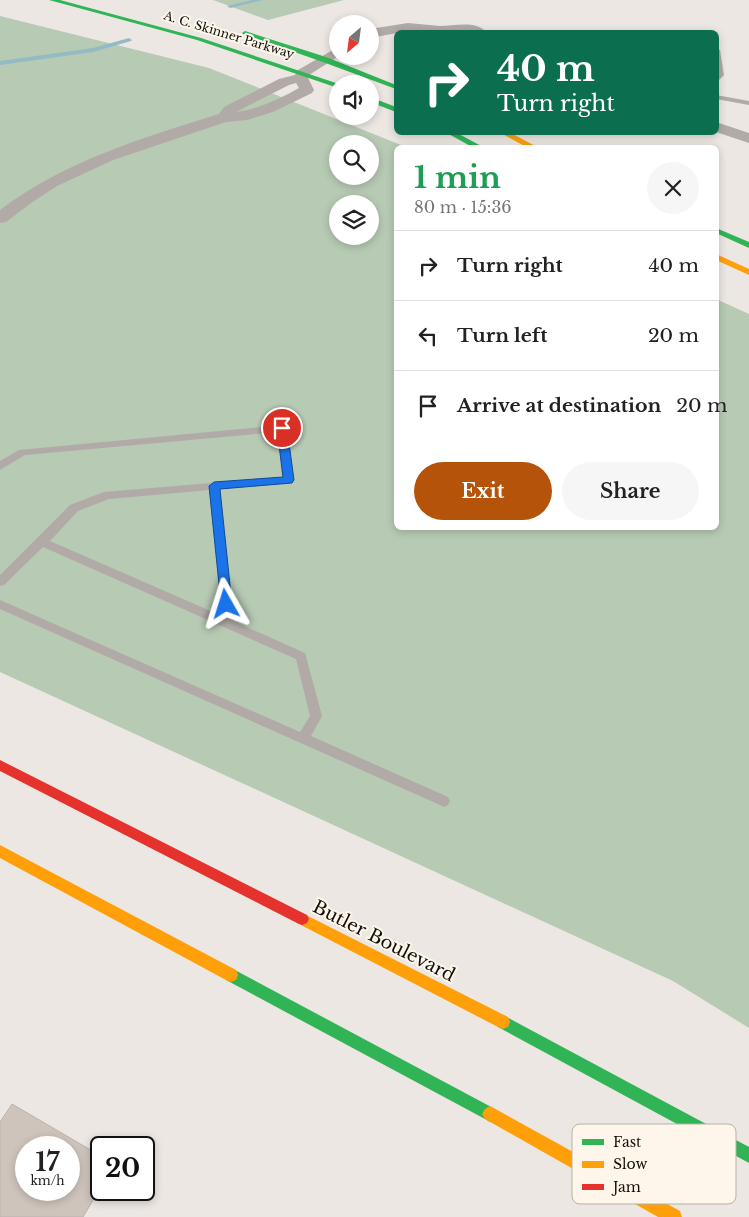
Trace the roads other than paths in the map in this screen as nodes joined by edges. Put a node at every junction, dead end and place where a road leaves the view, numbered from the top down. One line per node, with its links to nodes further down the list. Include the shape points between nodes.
1 (52, 0): 7 (main road, A. C. Skinner Parkway, via 199,39)
2 (235, 30): 6 (main road, A. C. Skinner Parkway)
3 (443, 30): 4 (street, via 408,27)
4 (379, 31)
5 (329, 56): 6 (street)
6 (323, 59): 7 (street); 9 (main road, A. C. Skinner Parkway)
7 (302, 76): 8 (main road, A. C. Skinner Parkway); 20 (street, via 229,110 226,117 86,164 16,204)
8 (329, 84)
9 (394, 86)
10 (719, 98): 12 (lane)
11 (379, 103): 13 (main road)
12 (749, 103)
13 (394, 109)
14 (719, 127): 17 (street)
15 (454, 135): 18 (main road)
16 (508, 135): 19 (main road)
17 (749, 138)
18 (475, 145)
19 (529, 145)
20 (0, 218)
21 (719, 231): 22 (main road)
22 (749, 245)
23 (719, 258): 24 (main road)
24 (749, 272)
25 (0, 466): 26 (lane, via 23,452 282,428 288,480)
26 (214, 486): 27 (lane, via 108,495 74,508); 30 (lane)
27 (42, 542): 28 (lane); 30 (lane)
28 (0, 582)
29 (0, 604): 31 (lane)
30 (228, 624): 31 (lane, via 301,656 316,716)
31 (303, 738): 33 (lane)
32 (0, 765): 35 (main road, Butler Boulevard, via 524,1032)
33 (444, 801)
34 (0, 851): 38 (main road)
35 (694, 1124)
36 (736, 1147): 37 (main road, Butler Boulevard)
37 (749, 1154)
38 (572, 1159)
39 (651, 1204): 40 (main road)
40 (674, 1217)

